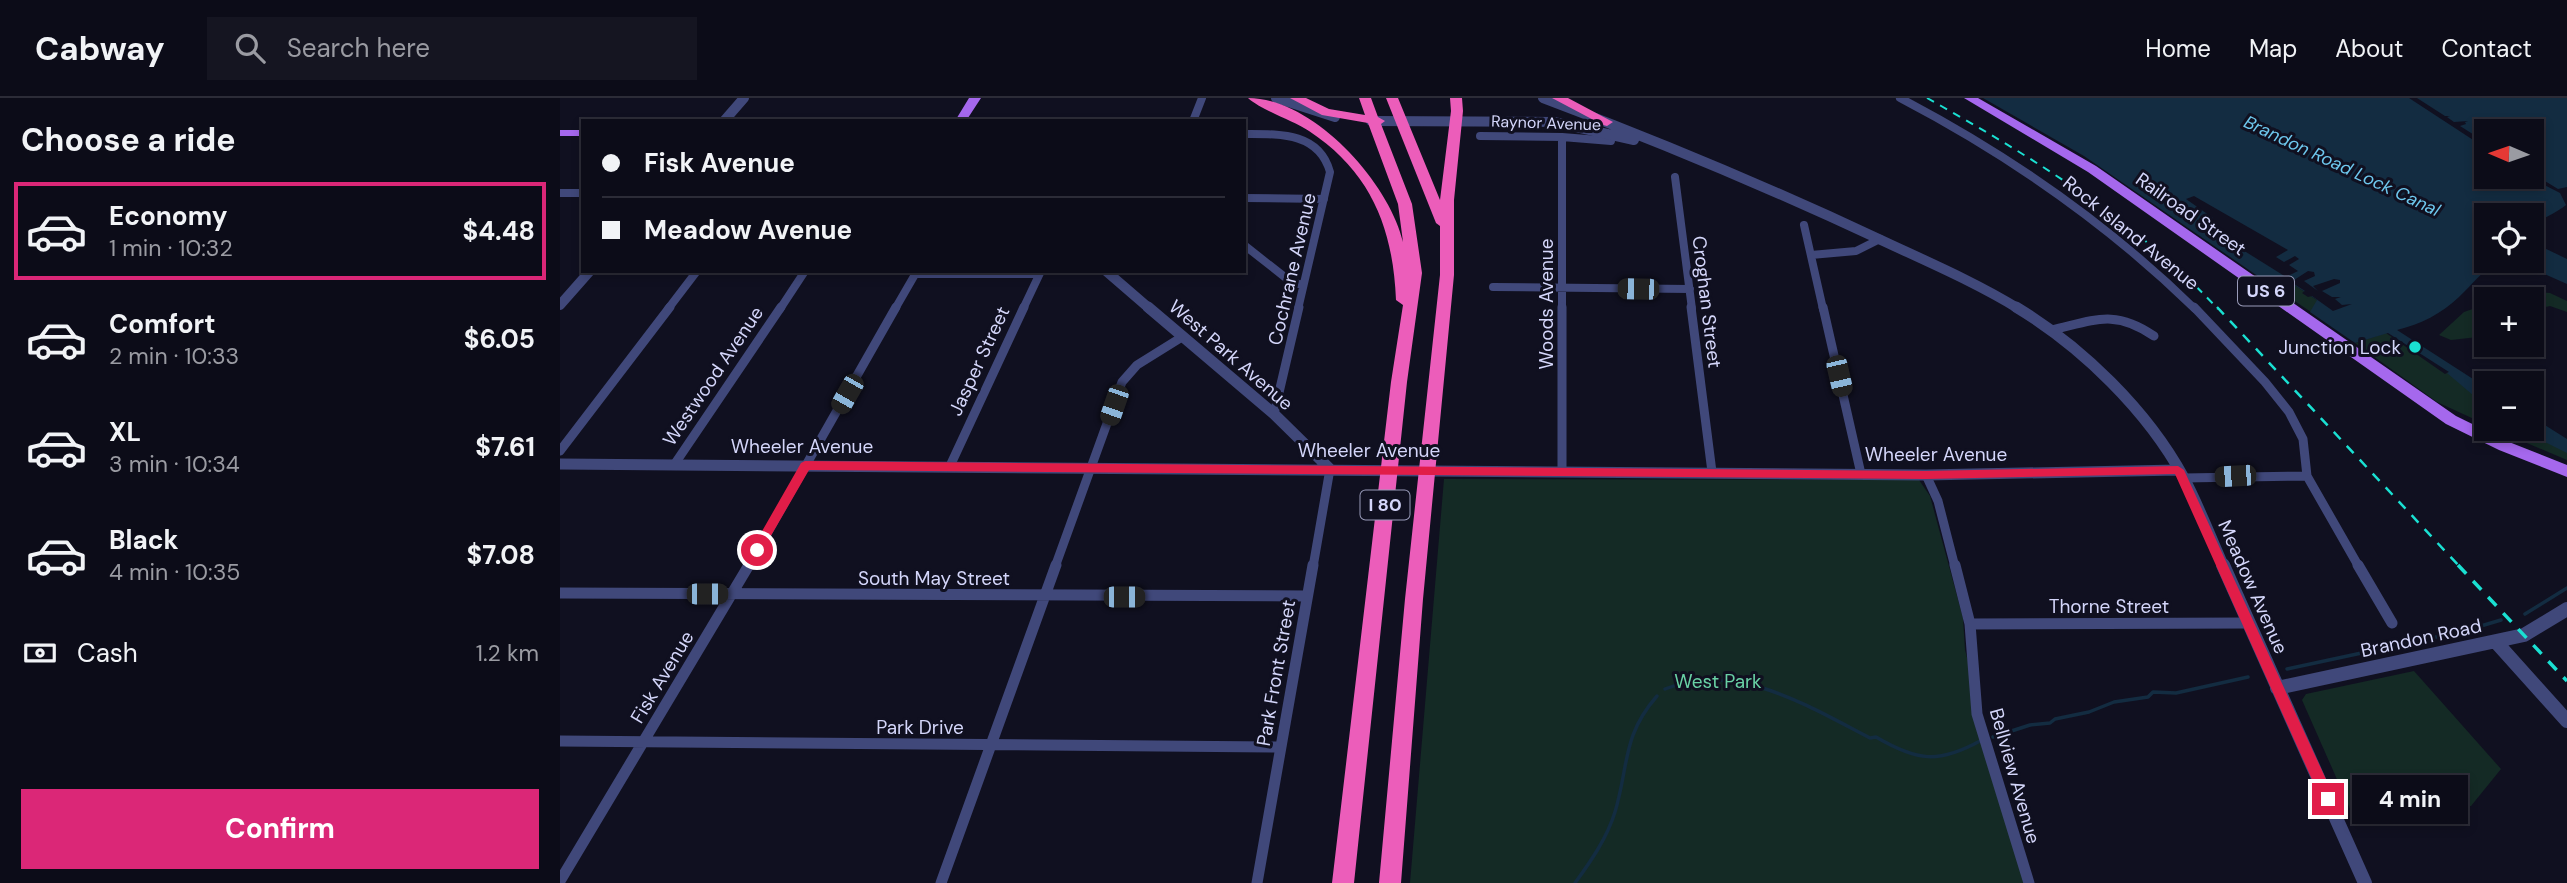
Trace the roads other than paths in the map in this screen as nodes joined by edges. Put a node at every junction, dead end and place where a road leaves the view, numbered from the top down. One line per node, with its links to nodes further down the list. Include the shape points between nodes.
1 (744, 98): 14 (street)
2 (975, 98): 15 (main road)
3 (1202, 98): 16 (street)
4 (1254, 98): 50 (highway, via 1288,112 1323,136 1361,170 1390,216 1404,287)
5 (1276, 98): 18 (street, Meadow Avenue)
6 (1296, 98): 18 (highway)
7 (1392, 98): 32 (highway, I 80)
8 (1543, 98): 17 (street)
9 (1558, 98): 17 (highway)
10 (1900, 98): 65 (street, Rock Island Avenue, via 2045,183 2164,276 2290,413 2306,451)
11 (1970, 98): 60 (main road, Railroad Street / US 6, via 2092,169 2451,420)
12 (1366, 104): 18 (highway, I 80)
13 (1457, 105): 32 (highway)
14 (726, 119)
15 (961, 119)
16 (1194, 119)
17 (1607, 122): 30 (street)
18 (1380, 127): 30 (street, Meadow Avenue, via 1554,122 1581,126 1653,147); 50 (highway, I 80, via 1405,204 1415,273)
19 (560, 133): 20 (main road)
20 (581, 133)
21 (1246, 134): 29 (street, Cochrane Avenue, via 1285,134 1304,140 1325,157 1331,172)
22 (1480, 136): 23 (street, Raynor Avenue)
23 (1562, 137): 24 (street, Raynor Avenue); 44 (street, Woods Avenue)
24 (1611, 141)
25 (1675, 177): 45 (street, Croghan Street)
26 (560, 192): 27 (street)
27 (581, 193)
28 (1246, 198): 29 (street)
29 (1324, 200): 42 (street, Cochrane Avenue)
30 (1800, 203): 33 (street, Meadow Avenue)
31 (1804, 225): 35 (street)
32 (1446, 233): 85 (highway, I 80, via 1447,275)
33 (1880, 239): 35 (street, via 1860,251); 47 (street, Meadow Avenue, via 1967,279)
34 (1246, 247): 42 (street)
35 (1811, 255): 62 (street)
36 (588, 273): 46 (street)
37 (695, 273): 52 (street)
38 (803, 273): 54 (street, Westwood Avenue)
39 (916, 273): 40 (street); 55 (street, Fisk Avenue)
40 (1040, 273): 56 (street, Jasper Street)
41 (1108, 273): 49 (street, West Park Avenue)
42 (1303, 286): 51 (street, Cochrane Avenue)
43 (1493, 288): 44 (street)
44 (1561, 288): 45 (street); 59 (street, Woods Avenue)
45 (1690, 289): 61 (street, Croghan Street)
46 (560, 305)
47 (2052, 330): 48 (street, via 2105,318 2136,323); 63 (street, Meadow Avenue, via 2126,398)
48 (2154, 336)
49 (1182, 337): 51 (street, West Park Avenue); 57 (street, via 1137,365 1122,382)
50 (1399, 382): 84 (highway, I 80)
51 (1274, 414): 58 (street, West Park Avenue)
52 (560, 451)
53 (560, 464): 54 (street, Wheeler Avenue)
54 (674, 465): 55 (street, Wheeler Avenue)
55 (805, 466): 56 (street, Wheeler Avenue); 67 (street, Fisk Avenue)
56 (950, 467): 57 (street, Wheeler Avenue)
57 (1093, 467): 58 (street, Wheeler Avenue); 69 (street)
58 (1329, 469): 59 (street, Wheeler Avenue); 68 (street, Park Front Street)
59 (1562, 470): 61 (street, Wheeler Avenue)
60 (2567, 471)
61 (1712, 472): 62 (street, Wheeler Avenue)
62 (1861, 474): 64 (street, Wheeler Avenue)
63 (2181, 474): 64 (street, Wheeler Avenue); 65 (street, Wheeler Avenue); 71 (street, Meadow Avenue)
64 (1926, 475): 73 (street, Bellview Avenue, via 1938,501)
65 (2306, 476): 72 (street, Rock Island Avenue)
66 (560, 593): 67 (street, South May Street)
67 (732, 594): 69 (street, South May Street); 78 (street, Fisk Avenue)
68 (1307, 596): 69 (street, South May Street); 80 (street, Park Front Street)
69 (1045, 597): 79 (street)
70 (2567, 610): 74 (street, Brandon Road, via 2524,635)
71 (2248, 623): 73 (street, Thorne Street); 75 (street, Meadow Avenue)
72 (2392, 623)
73 (1970, 624): 86 (street, Bellview Avenue, via 1977,714)
74 (2496, 642): 75 (street, Brandon Road); 76 (street)
75 (2277, 688): 87 (street, Meadow Avenue)
76 (2567, 722)
77 (560, 741): 78 (street, Park Drive)
78 (643, 742): 79 (street, Park Drive); 81 (street, Fisk Avenue)
79 (990, 745): 80 (street, Park Drive); 82 (street)
80 (1280, 747): 83 (street, Park Front Street)
81 (560, 881)
82 (941, 883)
83 (1257, 883)
84 (1343, 883)
85 (1390, 883)
86 (2028, 883)
87 (2365, 883)

